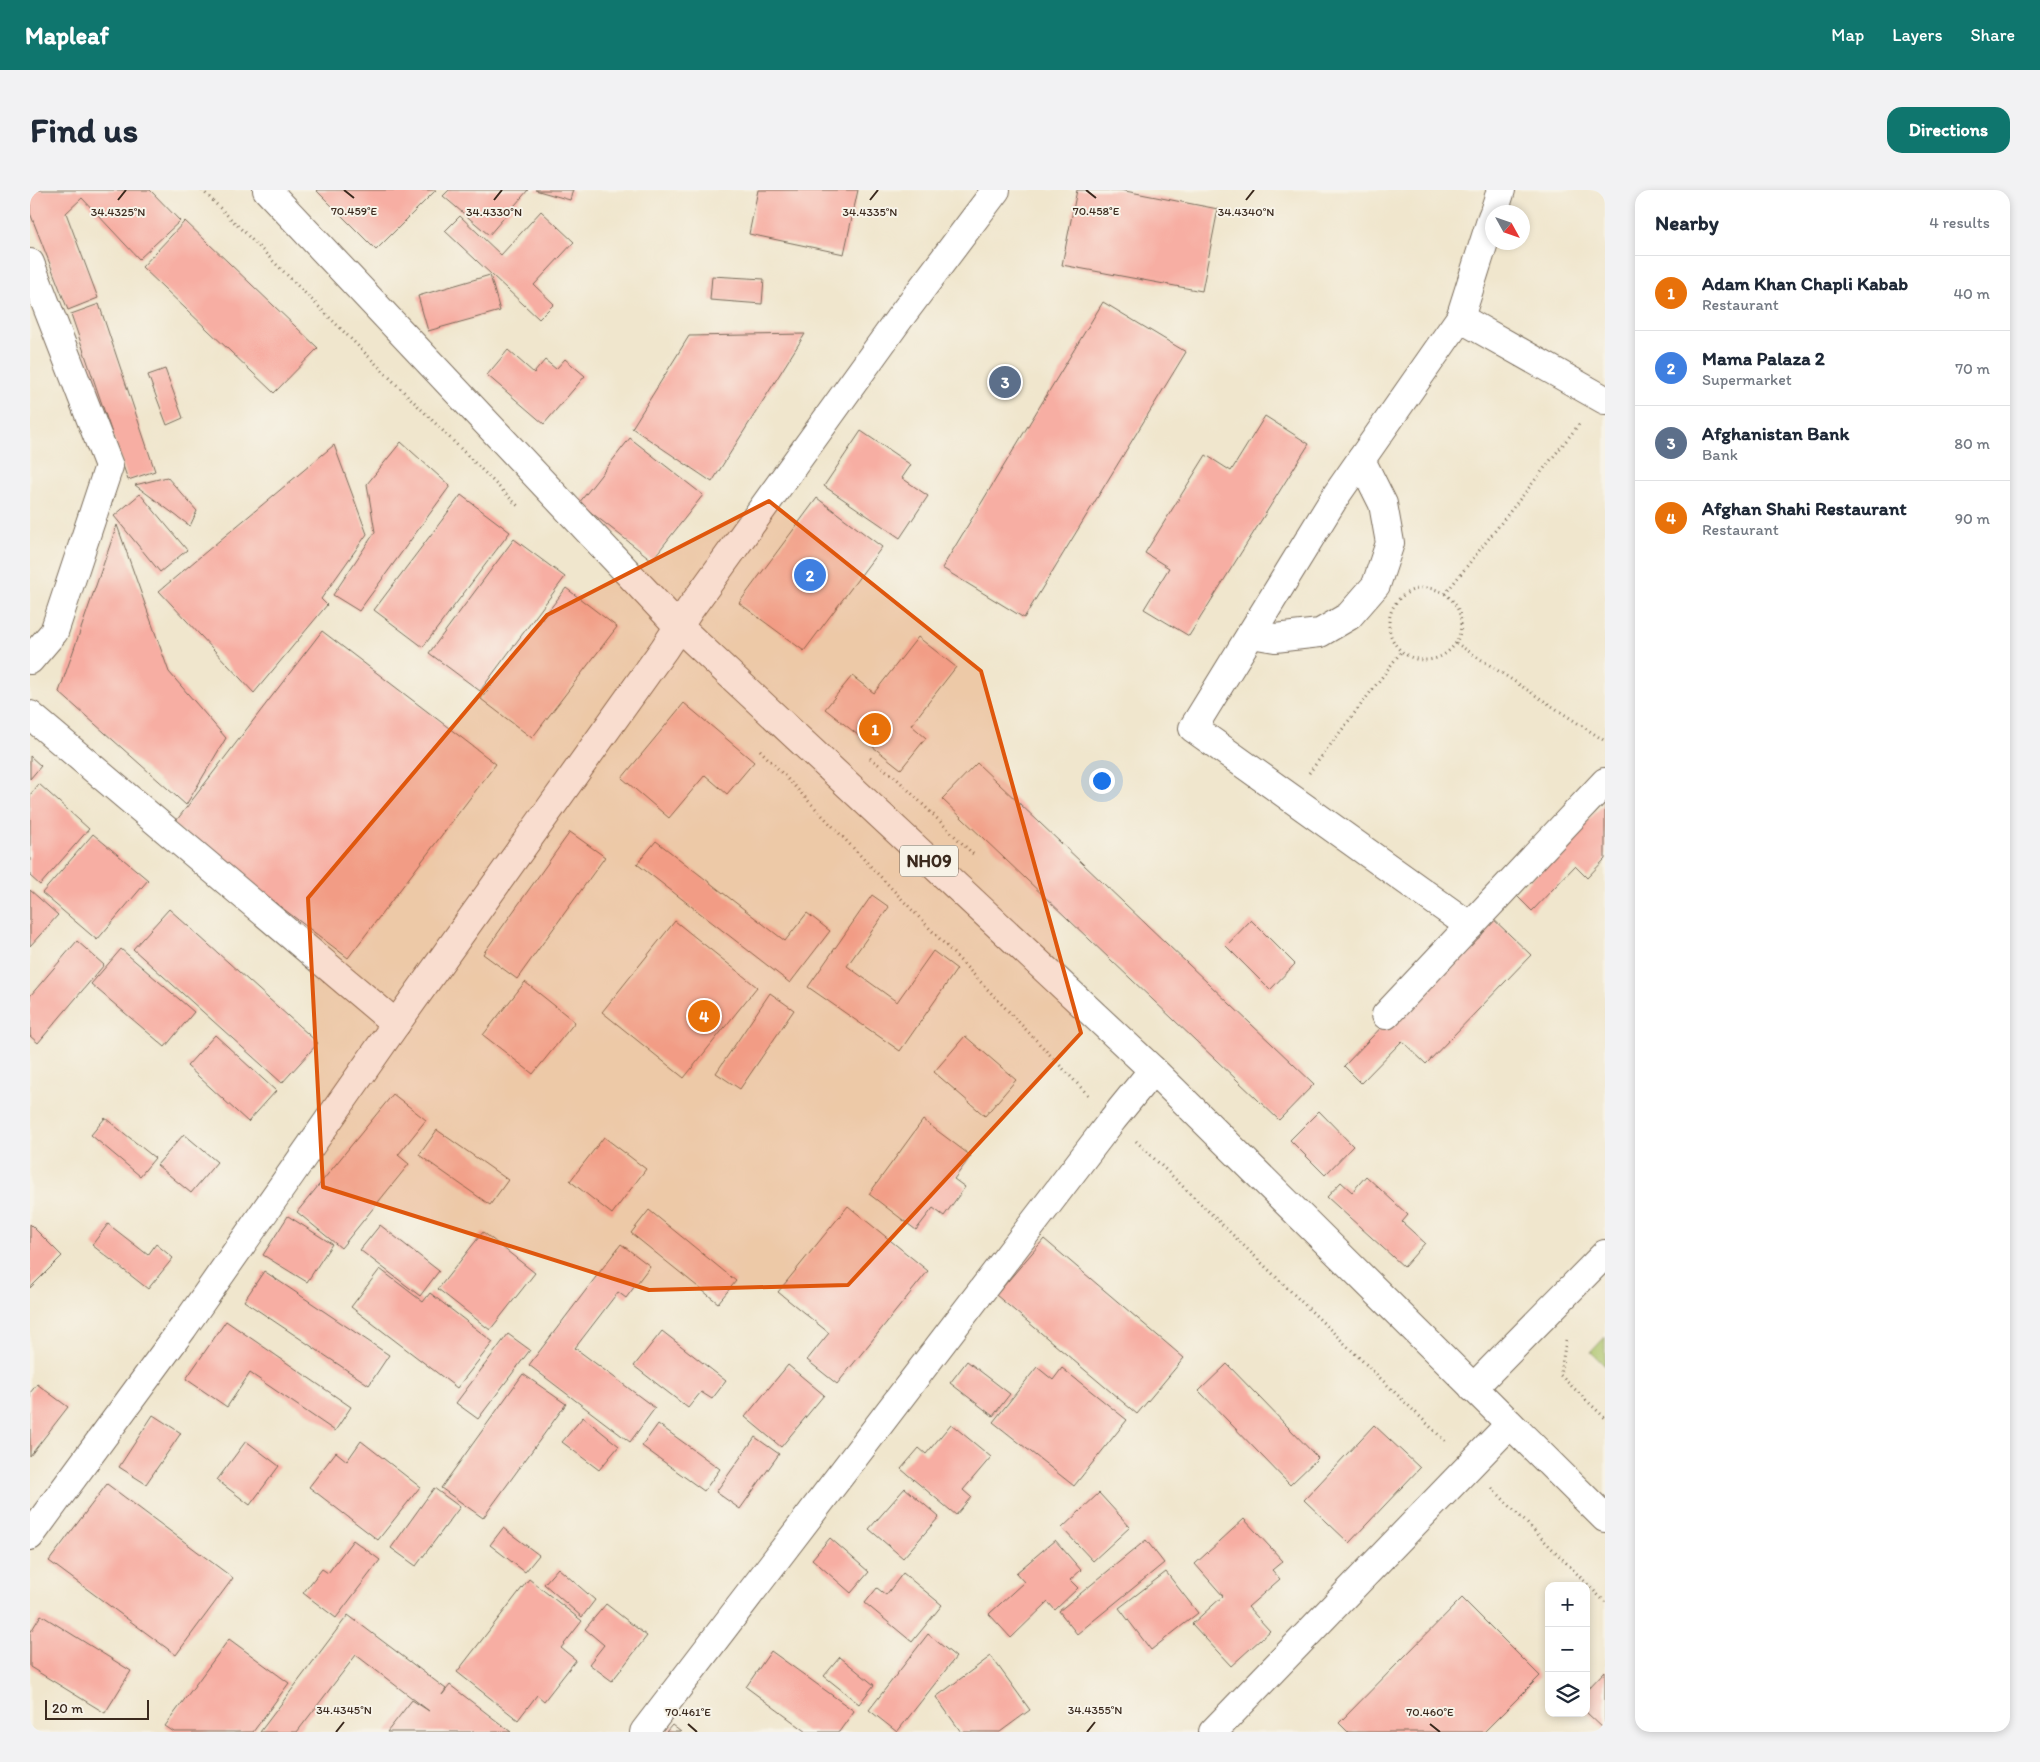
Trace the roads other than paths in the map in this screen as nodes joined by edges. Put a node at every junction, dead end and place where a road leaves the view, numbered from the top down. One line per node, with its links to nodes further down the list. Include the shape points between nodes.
1 (267, 190): 10 (street, NH09)
2 (996, 190): 10 (street)
3 (1501, 190): 4 (street)
4 (1496, 205)
5 (1485, 239): 7 (street)
6 (30, 262): 12 (street, via 109,466 54,632)
7 (1460, 318): 8 (street); 9 (street)
8 (1603, 398)
9 (1361, 460): 11 (street); 11 (street, via 1383,504 1390,543 1376,586 1349,616 1320,633 1276,638)
10 (678, 626): 17 (street); 18 (street, NH09)
11 (1251, 634): 15 (street, via 1193,728)
12 (30, 660)
13 (30, 715): 17 (street)
14 (1605, 782): 15 (street)
15 (1470, 926): 16 (street)
16 (1386, 1015)
17 (396, 1024): 23 (street, via 183,1328)
18 (1153, 1070): 20 (street, NH09); 24 (street)
19 (1605, 1254): 20 (street)
20 (1473, 1388): 21 (street, NH09)
21 (1510, 1424): 22 (street, NH09); 25 (street)
22 (1605, 1518)
23 (30, 1536)
24 (644, 1732)
25 (1213, 1732)

